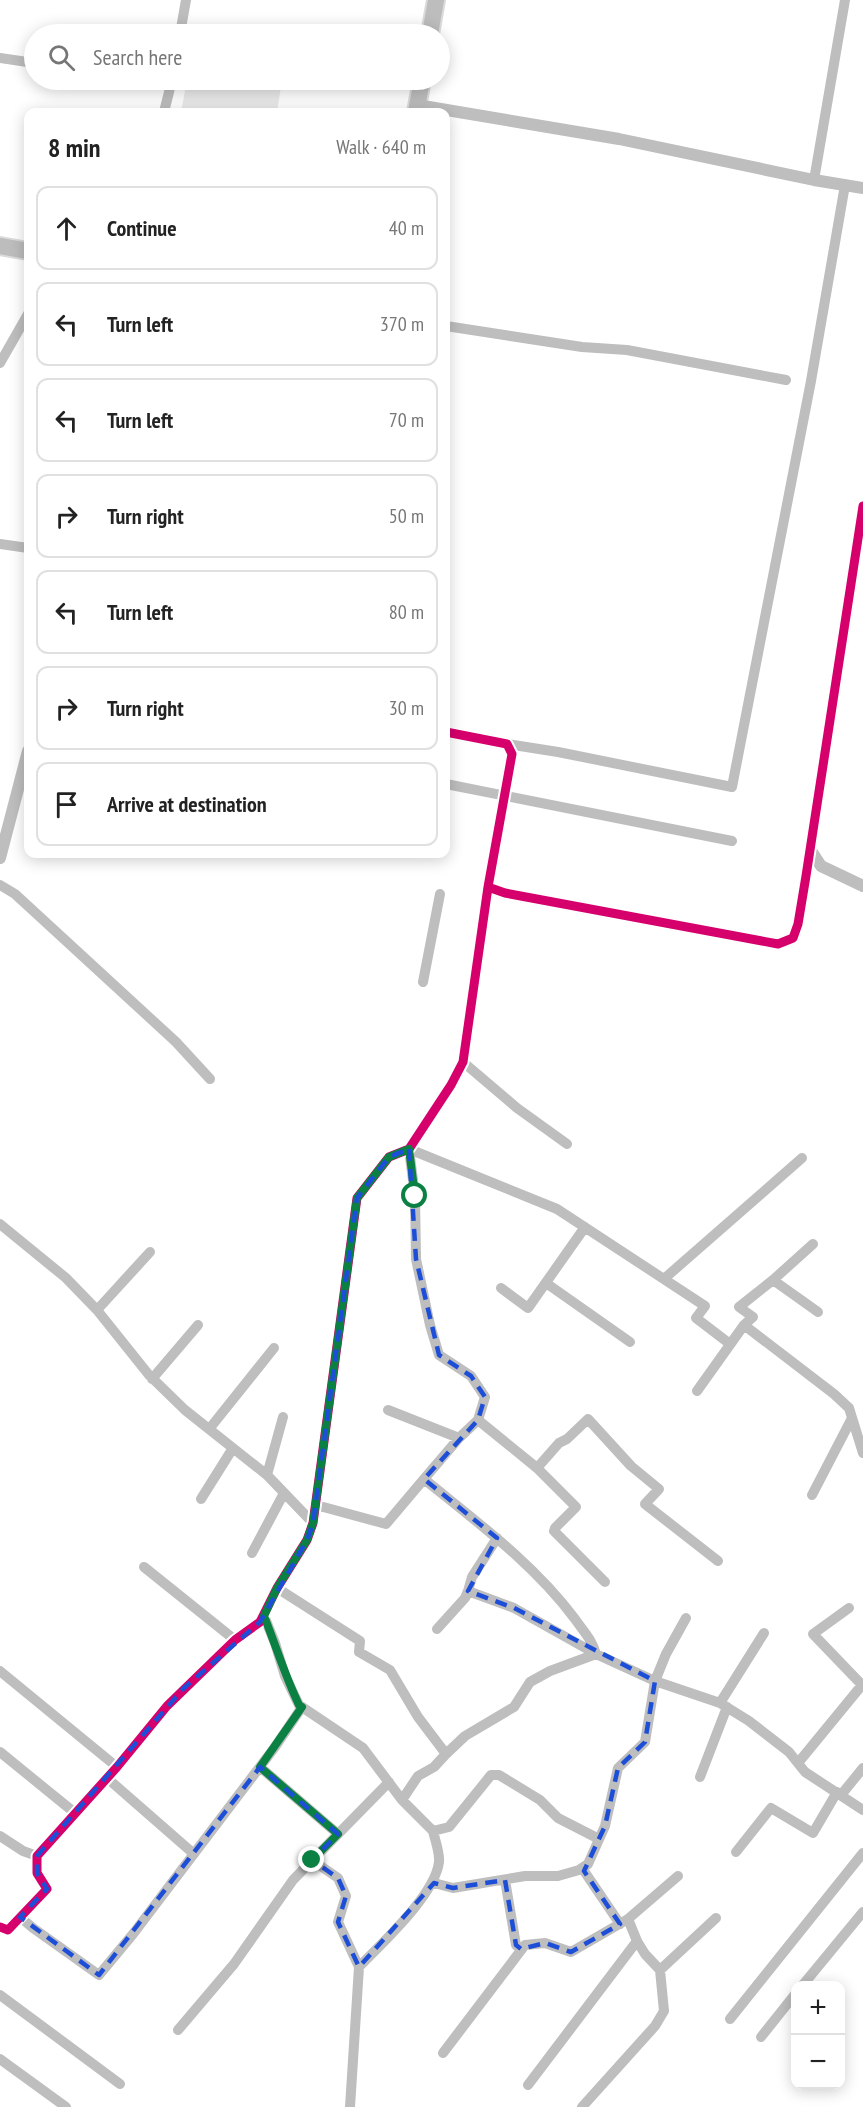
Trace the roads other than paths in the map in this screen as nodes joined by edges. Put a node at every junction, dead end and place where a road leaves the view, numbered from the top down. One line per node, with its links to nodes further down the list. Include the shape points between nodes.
1 (186, 0): 4 (street)
2 (436, 0): 5 (highway)
3 (845, 0): 13 (street)
4 (182, 24)
5 (432, 24)
6 (0, 58): 7 (street)
7 (24, 62)
8 (170, 90): 10 (street)
9 (420, 90): 11 (highway)
10 (165, 108)
11 (416, 108)
12 (450, 114): 13 (street, via 619,139)
13 (814, 180): 14 (street)
14 (845, 185): 15 (street); 26 (street, via 732,787)
15 (863, 188)
16 (0, 246): 17 (highway)
17 (24, 250)
18 (24, 321): 20 (street)
19 (450, 327): 21 (street, via 627,350)
20 (0, 363)
21 (786, 380)
22 (863, 506): 31 (street)
23 (0, 544): 24 (street)
24 (24, 547)
25 (450, 733): 26 (street)
26 (507, 744): 29 (street, via 512,754)
27 (24, 766): 32 (street)
28 (450, 785): 29 (street)
29 (503, 795): 30 (street); 37 (street)
30 (732, 841)
31 (810, 849): 33 (street); 34 (street)
32 (0, 857)
33 (821, 866): 34 (street); 36 (street)
34 (806, 876): 37 (street, via 793,938 778,944 505,894)
35 (0, 885): 41 (street, via 15,894 176,1042)
36 (863, 886)
37 (488, 887): 40 (street)
38 (440, 894): 39 (street)
39 (423, 982)
40 (463, 1062): 42 (street); 43 (street)
41 (210, 1079)
42 (567, 1144)
43 (409, 1149): 46 (street, via 556,1209); 65 (street, via 415,1196 416,1259 430,1325 439,1355 471,1376 484,1398); 76 (street, via 389,1157 357,1198)
44 (802, 1158): 49 (street)
45 (0, 1224): 53 (street, via 66,1278)
46 (585, 1227): 49 (street); 51 (street)
47 (813, 1244): 50 (street)
48 (150, 1251): 53 (street)
49 (664, 1278): 58 (street, via 705,1306 696,1318)
50 (773, 1280): 54 (street); 55 (street, via 739,1306 753,1317)
51 (546, 1283): 52 (street, via 528,1308); 57 (street)
52 (501, 1288)
53 (97, 1310): 60 (street)
54 (818, 1312)
55 (744, 1324): 58 (street); 64 (street, via 834,1394 849,1408)
56 (198, 1325): 60 (street)
57 (630, 1342)
58 (730, 1344): 61 (street)
59 (274, 1348): 66 (street)
60 (152, 1379): 66 (street)
61 (697, 1391)
62 (388, 1410): 67 (street)
63 (283, 1417): 71 (street)
64 (852, 1418): 69 (street); 74 (street)
65 (478, 1420): 67 (street); 70 (street)
66 (210, 1428): 68 (street)
67 (459, 1438): 72 (street)
68 (233, 1448): 71 (street); 75 (street)
69 (863, 1453)
70 (537, 1468): 80 (street, via 588,1419 631,1466 659,1489 645,1504); 82 (street, via 576,1507 554,1531)
71 (267, 1475): 73 (street)
72 (424, 1479): 76 (street, via 386,1524); 78 (street)
73 (284, 1493): 77 (street); 79 (street)
74 (812, 1495)
75 (201, 1499)
76 (316, 1505): 77 (street)
77 (313, 1523): 83 (street)
78 (496, 1538): 84 (street, via 472,1577); 91 (street, via 556,1594 591,1638)
79 (252, 1553)
80 (718, 1561)
81 (144, 1568): 90 (street)
82 (605, 1582)
83 (277, 1588): 86 (street); 97 (street, via 360,1641 359,1652 390,1670)
84 (468, 1591): 88 (street); 91 (street, via 514,1608)
85 (849, 1608): 98 (street, via 813,1634 862,1685)
86 (264, 1616): 90 (street); 95 (street, via 285,1676)
87 (686, 1618): 93 (street)
88 (437, 1629)
89 (764, 1633): 94 (street)
90 (235, 1640): 99 (street, via 167,1706)
91 (596, 1654): 93 (street); 97 (street, via 530,1682 514,1707 465,1736)
92 (0, 1671): 99 (street)
93 (655, 1681): 94 (street); 111 (street, via 645,1742 618,1768)
94 (724, 1705): 98 (street, via 789,1752); 102 (street)
95 (302, 1707): 100 (street); 104 (street, via 363,1748)
96 (0, 1752): 108 (street)
97 (446, 1754): 106 (street, via 418,1776)
98 (798, 1763): 105 (street, via 805,1772)
99 (117, 1767): 103 (street)
100 (260, 1767): 110 (street); 115 (street)
101 (863, 1768): 105 (street)
102 (700, 1776)
103 (107, 1778): 108 (street); 115 (street)
104 (389, 1782): 106 (street); 110 (street)
105 (839, 1793): 107 (street); 113 (street, via 813,1833 771,1808)
106 (402, 1800): 109 (street)
107 (863, 1810)
108 (75, 1813): 116 (street)
109 (433, 1830): 111 (street, via 449,1827 491,1775 499,1775 540,1800 558,1818); 121 (street, via 440,1861)
110 (338, 1834): 117 (street)
111 (599, 1839): 118 (street, via 588,1864)
112 (2, 1841): 116 (street)
113 (736, 1852)
114 (863, 1853): 134 (street)
115 (194, 1854): 123 (street, via 99,1975)
116 (37, 1856): 123 (street, via 38,1873 47,1889)
117 (312, 1860): 129 (street, via 338,1878 346,1896 338,1922); 135 (street, via 293,1880 234,1964)
118 (582, 1868): 120 (street, via 558,1876); 125 (street)
119 (678, 1876): 125 (street)
120 (505, 1880): 121 (street, via 453,1888); 128 (street, via 516,1945)
121 (434, 1883): 129 (street)
122 (863, 1912): 131 (street)
123 (20, 1917): 126 (street, via 8,1930)
124 (716, 1918): 130 (street)
125 (624, 1922): 127 (street); 128 (street, via 571,1952 545,1943 525,1944)
126 (0, 1927)
127 (638, 1941): 130 (street); 140 (street)
128 (521, 1949): 137 (street)
129 (359, 1967): 142 (street)
130 (660, 1970): 143 (street, via 664,2011)
131 (806, 1981)
132 (0, 1995): 139 (street)
133 (791, 1998): 136 (street)
134 (730, 2019)
135 (178, 2030)
136 (761, 2037)
137 (443, 2053)
138 (0, 2059): 141 (street)
139 (120, 2084)
140 (528, 2085)
141 (66, 2107)
142 (350, 2107)
143 (582, 2107)

